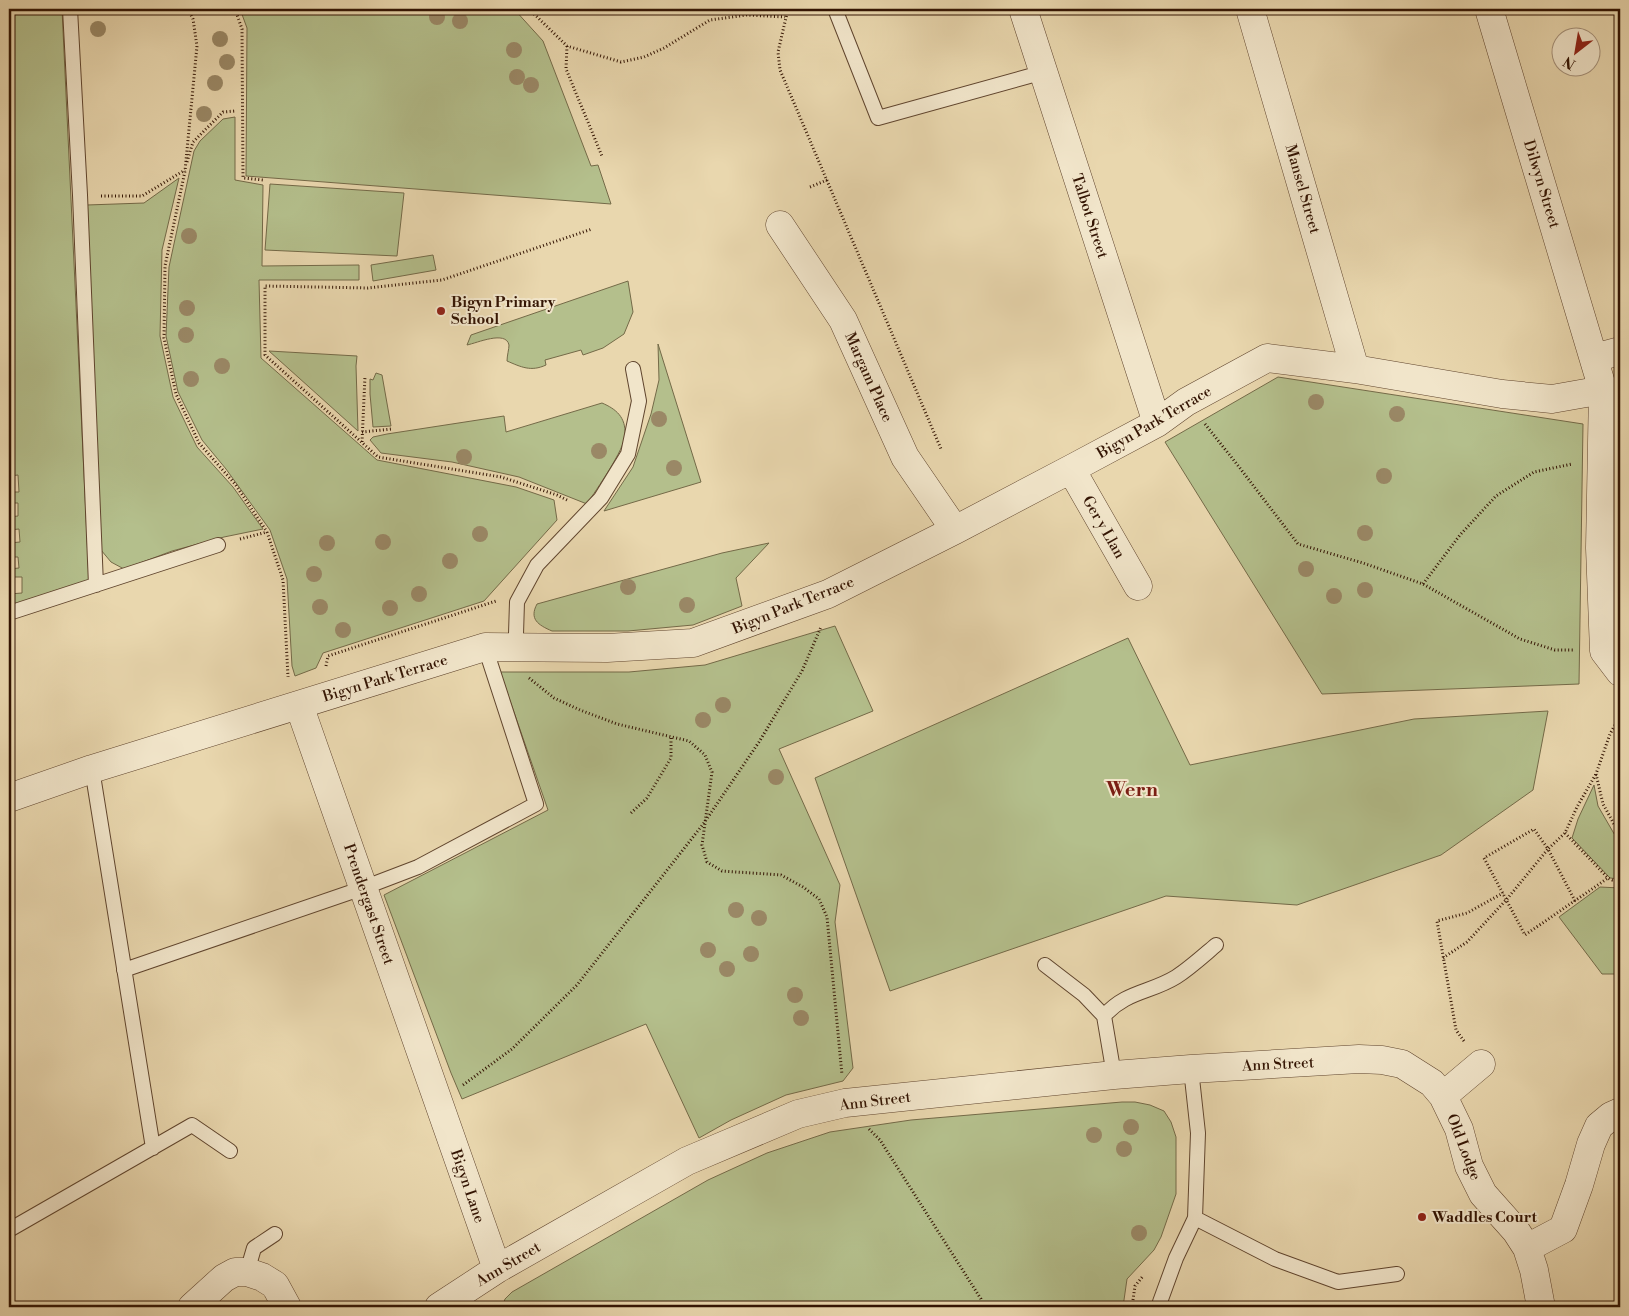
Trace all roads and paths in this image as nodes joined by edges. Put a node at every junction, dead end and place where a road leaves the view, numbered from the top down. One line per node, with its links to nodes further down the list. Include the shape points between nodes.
1 (70, 9): 19 (lane)
2 (188, 9): 15 (path, via 197,46)
3 (235, 9): 16 (path, via 242,29 243,178)
4 (529, 9): 11 (path)
5 (788, 9): 10 (path)
6 (835, 9): 12 (lane, via 878,118)
7 (1023, 9): 12 (street, Talbot Street)
8 (1250, 9): 24 (street, Mansel Street)
9 (1489, 9): 23 (street, Dilwyn Street)
10 (785, 17): 11 (path, via 747,15 710,20 664,48 621,62); 17 (path, via 778,52 780,70)
11 (567, 46): 14 (path, via 566,69)
12 (1044, 72): 29 (street, Talbot Street)
13 (235, 111): 15 (path, via 223,112 193,142)
14 (602, 156)
15 (184, 171): 19 (path, via 142,196); 38 (path, via 165,266 164,338 176,394 198,443 235,484)
16 (263, 180)
17 (827, 180): 18 (path); 33 (path)
18 (810, 187)
19 (80, 196): 41 (lane)
20 (780, 225): 37 (street, Margam Place, via 844,320 905,457)
21 (592, 229): 32 (path, via 442,280 368,288 265,286 265,355)
22 (1620, 351): 23 (street)
23 (1594, 358): 27 (street, Dilwyn Street)
24 (1355, 368): 27 (street, Bigyn Park Terrace, via 1502,394 1552,399); 28 (street, Bigyn Park Terrace, via 1267,358)
25 (633, 369): 47 (lane, via 639,401 628,454 601,498 536,565 517,602)
26 (365, 376): 31 (path)
27 (1603, 390): 50 (street, Dilwyn Street, via 1600,548 1604,651)
28 (1186, 402): 29 (street, Bigyn Park Terrace); 40 (path, via 1298,544)
29 (1156, 423): 35 (street, Bigyn Park Terrace)
30 (392, 429): 31 (path)
31 (362, 432): 32 (path)
32 (362, 442): 36 (path, via 378,457 502,477)
33 (941, 449)
34 (1579, 462): 40 (path, via 1534,472 1496,496)
35 (1071, 469): 37 (street, Bigyn Park Terrace); 42 (street, Ger y Llan)
36 (572, 502)
37 (955, 530): 47 (street, Bigyn Park Terrace, via 828,594 693,643 607,648)
38 (267, 532): 39 (path); 51 (path, via 283,580 289,684)
39 (218, 545): 41 (lane)
40 (1422, 584): 48 (path, via 1520,640 1555,650)
41 (96, 585): 44 (lane)
42 (1138, 586)
43 (497, 600): 49 (path, via 328,656)
44 (9, 613)
45 (821, 626): 58 (path, via 802,671)
46 (485, 647): 47 (street, Bigyn Park Terrace); 51 (street, Bigyn Park Terrace); 64 (lane, via 536,804 418,867)
47 (518, 648): 53 (path, via 523,673 554,698 617,724)
48 (1580, 650)
49 (324, 671)
50 (1620, 672)
51 (299, 705): 54 (street, Bigyn Park Terrace); 64 (street, Prendergast Street)
52 (1620, 716): 55 (path)
53 (671, 736): 57 (path, via 671,758 647,798); 58 (path, via 695,746 705,755 712,772)
54 (92, 769): 56 (street, Bigyn Park Terrace); 71 (lane)
55 (1596, 774): 59 (path); 60 (path, via 1603,804)
56 (9, 798)
57 (631, 813)
58 (704, 823): 77 (path, via 702,845 706,862 722,872 781,874 818,899 827,917); 79 (path, via 577,985 512,1049)
59 (1565, 833): 61 (path); 62 (path)
60 (1620, 835)
61 (1548, 849): 65 (path, via 1534,829 1484,858); 66 (path); 67 (path)
62 (1608, 878): 63 (path); 67 (path)
63 (1620, 880)
64 (363, 888): 71 (lane); 79 (street, Prendergast Street)
65 (1503, 893): 66 (path); 69 (path, via 1467,913 1437,921)
66 (1506, 899): 67 (path, via 1525,935); 69 (path, via 1467,942)
67 (1575, 901)
68 (1216, 945): 72 (lane, via 1176,977 1128,996)
69 (1444, 958): 74 (path, via 1456,1030)
70 (1045, 965): 72 (lane, via 1084,994)
71 (124, 970): 82 (lane)
72 (1104, 1016): 76 (lane)
73 (1359, 1059): 75 (street, Ann Street); 78 (street, Old Lodge, via 1402,1064 1432,1083)
74 (1481, 1064): 78 (street)
75 (1191, 1069): 76 (street, Ann Street); 84 (lane, via 1198,1133)
76 (1114, 1075): 88 (street, Ann Street, via 845,1103 798,1114 687,1161)
77 (843, 1084)
78 (1443, 1096): 87 (street, Old Lodge, via 1459,1129 1468,1166 1483,1194)
79 (439, 1103): 88 (street, Bigyn Lane)
80 (1620, 1112): 87 (street, via 1605,1121 1595,1135 1563,1229)
81 (863, 1123): 95 (path, via 880,1140)
82 (153, 1148): 83 (lane, via 192,1125); 85 (lane)
83 (230, 1151)
84 (1194, 1218): 90 (lane, via 1275,1259 1338,1282); 96 (lane, via 1176,1258)
85 (9, 1230)
86 (275, 1234): 89 (lane, via 254,1248)
87 (1527, 1248): 97 (street, Old Lodge)
88 (497, 1269): 91 (street, Ann Street)
89 (247, 1272): 92 (street, via 235,1272 224,1278); 93 (street, via 275,1285)
90 (1396, 1274)
91 (470, 1299): 94 (street, Ann Street)
92 (192, 1307)
93 (287, 1307)
94 (439, 1307)
95 (983, 1307)
96 (1161, 1307)
97 (1541, 1307)

